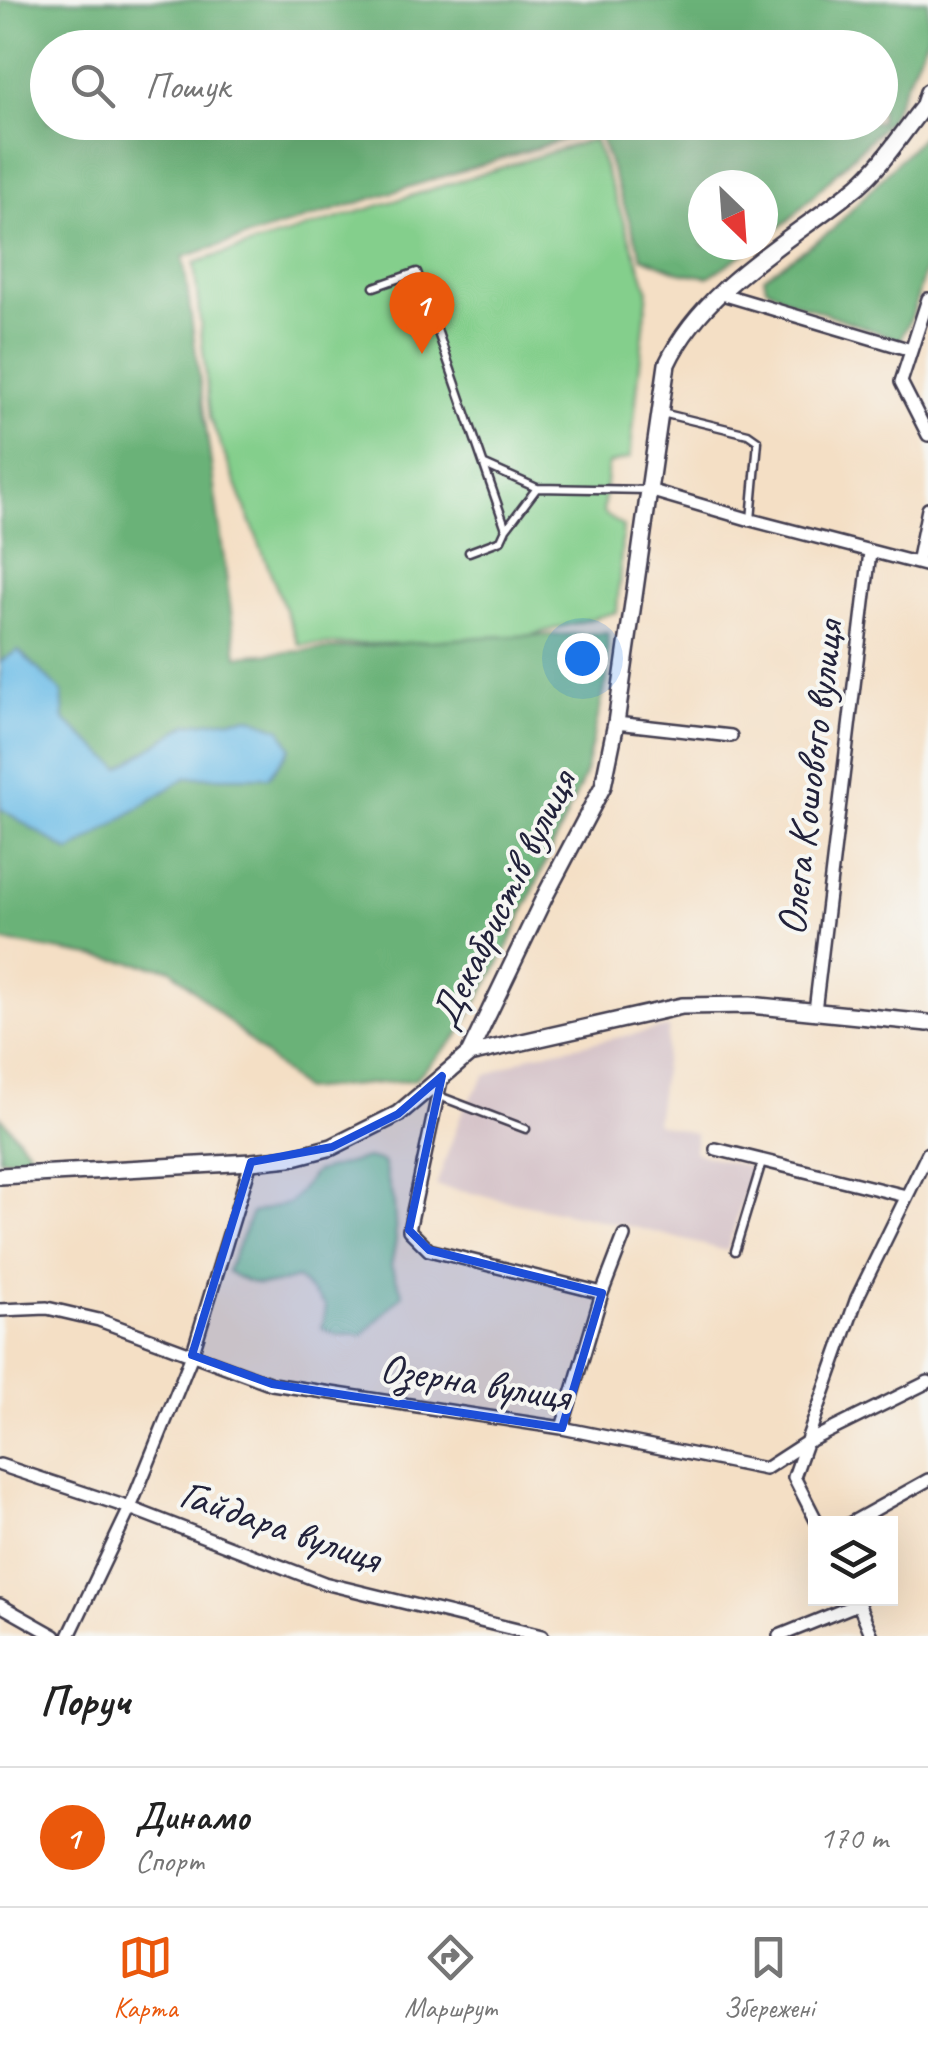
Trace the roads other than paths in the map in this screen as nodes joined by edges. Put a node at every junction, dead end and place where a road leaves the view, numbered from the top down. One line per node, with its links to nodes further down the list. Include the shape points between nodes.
1 (928, 92): 2 (street, Декабристів вулиця)
2 (898, 138)
3 (897, 140): 5 (street, Декабристів вулиця, via 862,183)
4 (374, 287): 10 (lane, via 417,272)
5 (722, 294): 7 (street); 8 (street, Декабристів вулиця, via 679,340 667,364)
6 (928, 299): 7 (street)
7 (911, 350): 9 (street, via 901,382)
8 (660, 412): 12 (street, Декабристів вулиця); 14 (lane, via 758,441)
9 (928, 435)
10 (484, 464): 11 (lane); 15 (lane)
11 (536, 488): 12 (lane); 15 (lane)
12 (649, 490): 14 (street); 19 (street, Декабристів вулиця)
13 (928, 509): 18 (street)
14 (751, 520): 17 (street)
15 (506, 528): 16 (lane, via 501,540)
16 (469, 552)
17 (870, 552): 18 (street); 21 (street, Олега Кошового вулиця)
18 (922, 564)
19 (616, 723): 20 (street); 23 (street, Декабристів вулиця, via 602,786)
20 (731, 736)
21 (815, 1012): 22 (street); 23 (street, via 682,1006)
22 (928, 1023)
23 (468, 1054): 24 (street, Декабристів вулиця)
24 (442, 1076): 25 (street); 30 (street, Декабристів вулиця, via 398,1114 332,1147)
25 (438, 1096): 26 (lane); 35 (street, via 410,1230 429,1250)
26 (526, 1129)
27 (716, 1149): 29 (street)
28 (928, 1153): 32 (street)
29 (762, 1161): 32 (street); 34 (lane)
30 (251, 1162): 31 (street, Декабристів вулиця); 37 (street)
31 (0, 1176)
32 (906, 1196): 40 (street, via 857,1298)
33 (624, 1236): 35 (street)
34 (735, 1251)
35 (602, 1293): 39 (street)
36 (0, 1310): 37 (street, Озерна вулиця, via 47,1308 99,1320)
37 (192, 1355): 39 (street, Озерна вулиця, via 272,1384); 43 (street)
38 (928, 1382): 40 (street, Озерна вулиця)
39 (562, 1428): 40 (street, Озерна вулиця, via 765,1469)
40 (805, 1443): 44 (street, via 794,1477)
41 (0, 1464): 43 (street, Гайдара вулиця)
42 (928, 1480): 45 (street)
43 (130, 1508): 50 (street); 51 (street, Гайдара вулиця, via 324,1582)
44 (814, 1516)
45 (863, 1516)
46 (0, 1605): 49 (street)
47 (846, 1606): 52 (street)
48 (859, 1606): 53 (street)
49 (56, 1636)
50 (70, 1636)
51 (542, 1636)
52 (779, 1636)
53 (872, 1636)

